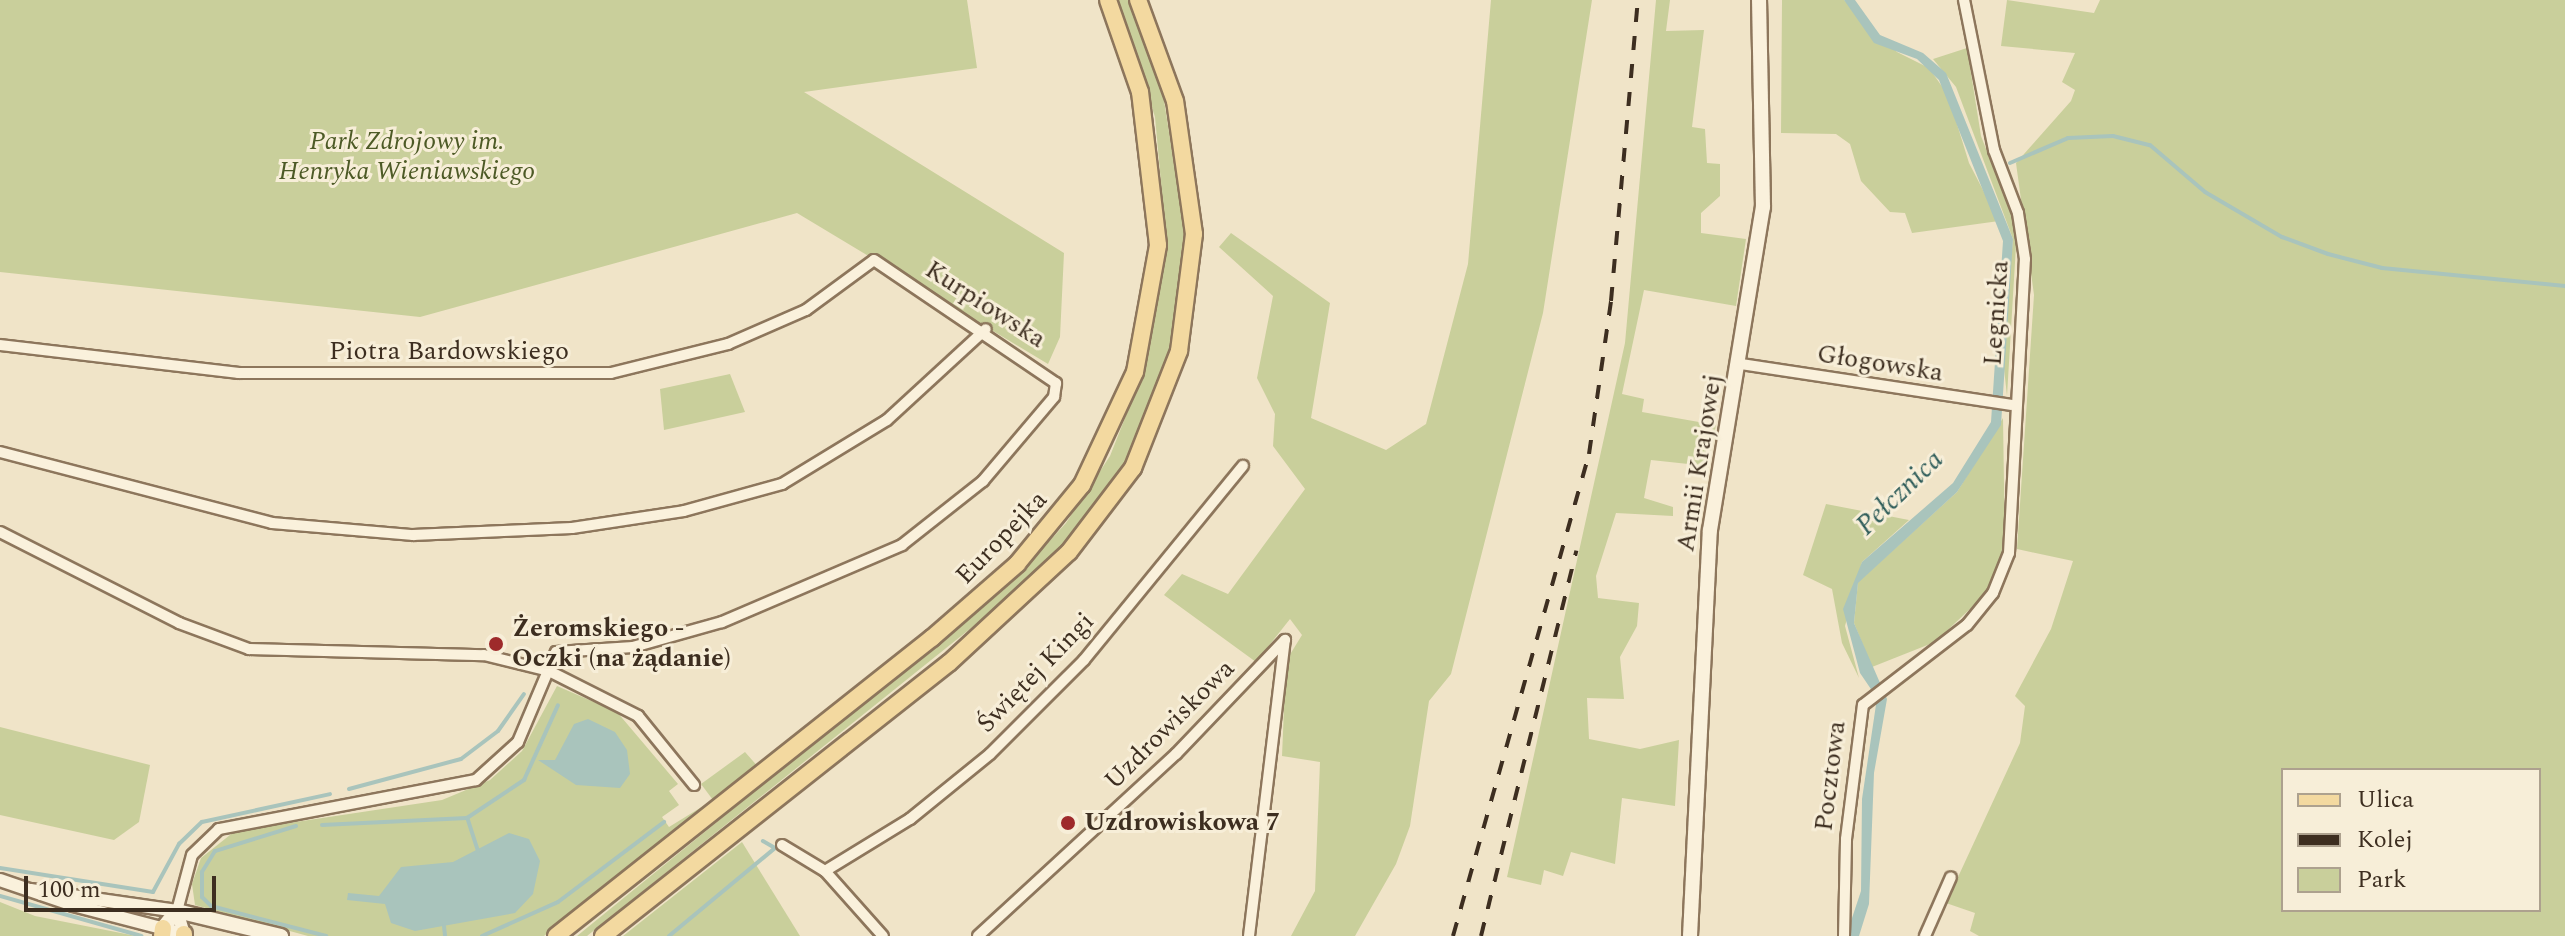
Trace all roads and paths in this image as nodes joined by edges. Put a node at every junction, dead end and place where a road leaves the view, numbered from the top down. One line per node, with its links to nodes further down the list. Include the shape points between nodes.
1 (1108, 0): 25 (main road, Europejka, via 1140,92 1158,245 1135,372 1082,485 1017,564 932,638)
2 (1138, 0): 26 (main road, Europejka, via 1175,101 1194,234 1179,351 1133,468 1069,552 949,663)
3 (1759, 0): 8 (main road, Armii Krajowej, via 1765,158)
4 (1964, 0): 9 (street, Legnicka, via 1994,150 2022,228)
5 (874, 260): 6 (street, Kurpiowska); 7 (street, Piotra Bardowskiego, via 806,310 728,344 611,373 238,373)
6 (986, 329): 10 (street, via 887,420 782,484 684,511 572,528 413,535 272,523); 14 (street, Kurpiowska, via 1052,375 1054,397 983,481 867,564 722,622 633,647 556,652)
7 (0, 345)
8 (1741, 364): 9 (street, Głogowska); 30 (main road, Armii Krajowej, via 1709,543)
9 (2012, 405): 13 (street, Legnicka, via 2009,553 1993,593)
10 (0, 452)
11 (1243, 466): 17 (street, Świętej Kingi, via 1084,660 990,754 910,819)
12 (0, 532): 14 (street, via 179,623 249,649 484,655)
13 (1967, 625): 31 (street, Pocztowa, via 1884,684 1857,724)
14 (549, 671): 15 (street, via 638,716); 21 (street, via 518,742 476,780 219,829 192,855)
15 (694, 785)
16 (782, 845): 17 (street)
17 (825, 871): 27 (street)
18 (1951, 877): 32 (street)
19 (0, 880): 20 (street)
20 (31, 890): 21 (street); 22 (street)
21 (177, 911): 22 (main road); 23 (street); 24 (main road)
22 (163, 932): 23 (street)
23 (187, 935)
24 (281, 936)
25 (556, 936)
26 (603, 936)
27 (883, 936)
28 (978, 936): 29 (street, Uzdrowiskowa, via 1176,754 1285,640)
29 (1249, 936)
30 (1690, 936)
31 (1844, 936)
32 (1925, 936)

